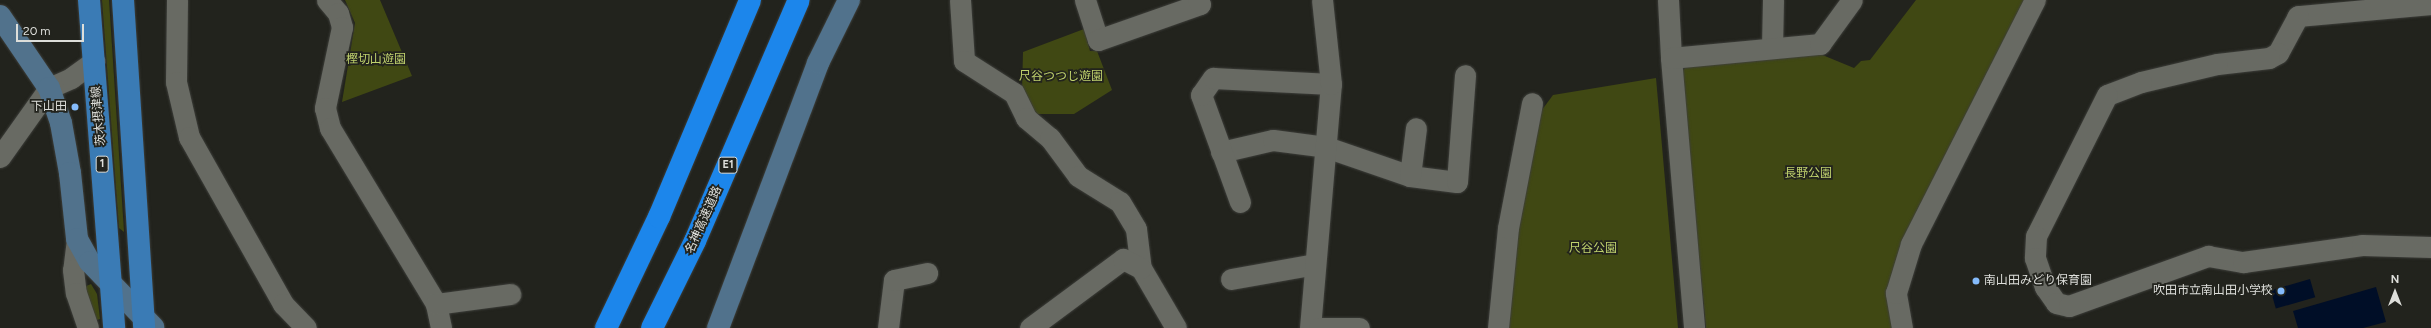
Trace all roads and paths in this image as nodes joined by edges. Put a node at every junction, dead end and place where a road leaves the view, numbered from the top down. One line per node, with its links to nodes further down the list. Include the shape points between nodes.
1 (90, 0): 20 (main road, 茨木摂津線 / 1)
2 (123, 0): 40 (main road)
3 (177, 0): 43 (street, via 176,82 188,137 283,304)
4 (327, 0): 39 (street, via 338,13 342,27 325,108 330,128)
5 (750, 0): 45 (highway, via 659,217)
6 (799, 0): 46 (highway, 名神高速道路 / E1, via 695,242)
7 (849, 0): 47 (street, via 818,62)
8 (960, 0): 34 (street, via 964,61 1014,93 1026,118 1050,138 1078,176 1120,202 1136,229)
9 (1085, 0): 10 (street, via 1098,40 1200,4)
10 (1198, 0)
11 (1322, 0): 22 (street)
12 (1668, 0): 19 (street)
13 (1773, 0): 18 (street)
14 (1852, 0): 18 (street, via 1820,44)
15 (2035, 0): 56 (street, via 1911,244 1896,293)
16 (2431, 4): 32 (street, via 2298,16 2278,53 2269,58 2217,64 2141,82 2107,95 2036,236 2035,258 2045,287 2056,303 2070,306 2208,256 2243,262 2362,245)
17 (0, 16): 23 (street)
18 (1772, 48): 19 (street)
19 (1671, 58): 55 (street)
20 (94, 61): 23 (street, via 71,78); 37 (main road, 茨木摂津線 / 1)
21 (1465, 75): 29 (street, via 1457,182)
22 (1332, 84): 26 (street); 27 (street, via 1213,78 1201,95)
23 (49, 88): 28 (street); 31 (street, via 61,123 70,173)
24 (1532, 103): 54 (street, via 1508,228)
25 (1416, 128): 29 (street)
26 (1326, 147): 27 (street, via 1273,140); 29 (street); 33 (street)
27 (1221, 152): 30 (street)
28 (0, 157)
29 (1410, 176)
30 (1240, 202)
31 (77, 239): 37 (street, via 90,262); 41 (street, via 73,270 76,293)
32 (2431, 247)
33 (1315, 264): 36 (street); 51 (street)
34 (1141, 268): 49 (street, via 1123,259); 50 (street)
35 (927, 273): 48 (street, via 894,280)
36 (1231, 279)
37 (111, 285): 40 (street); 42 (main road, 茨木摂津線 / 1)
38 (510, 294): 39 (street)
39 (436, 304): 44 (street)
40 (147, 325)
41 (88, 328)
42 (114, 328)
43 (306, 328)
44 (441, 328)
45 (606, 328)
46 (652, 328)
47 (718, 328)
48 (888, 328)
49 (1030, 328)
50 (1176, 328)
51 (1310, 328)
52 (1319, 328): 53 (street)
53 (1359, 328)
54 (1498, 328)
55 (1694, 328)
56 (1902, 328)

